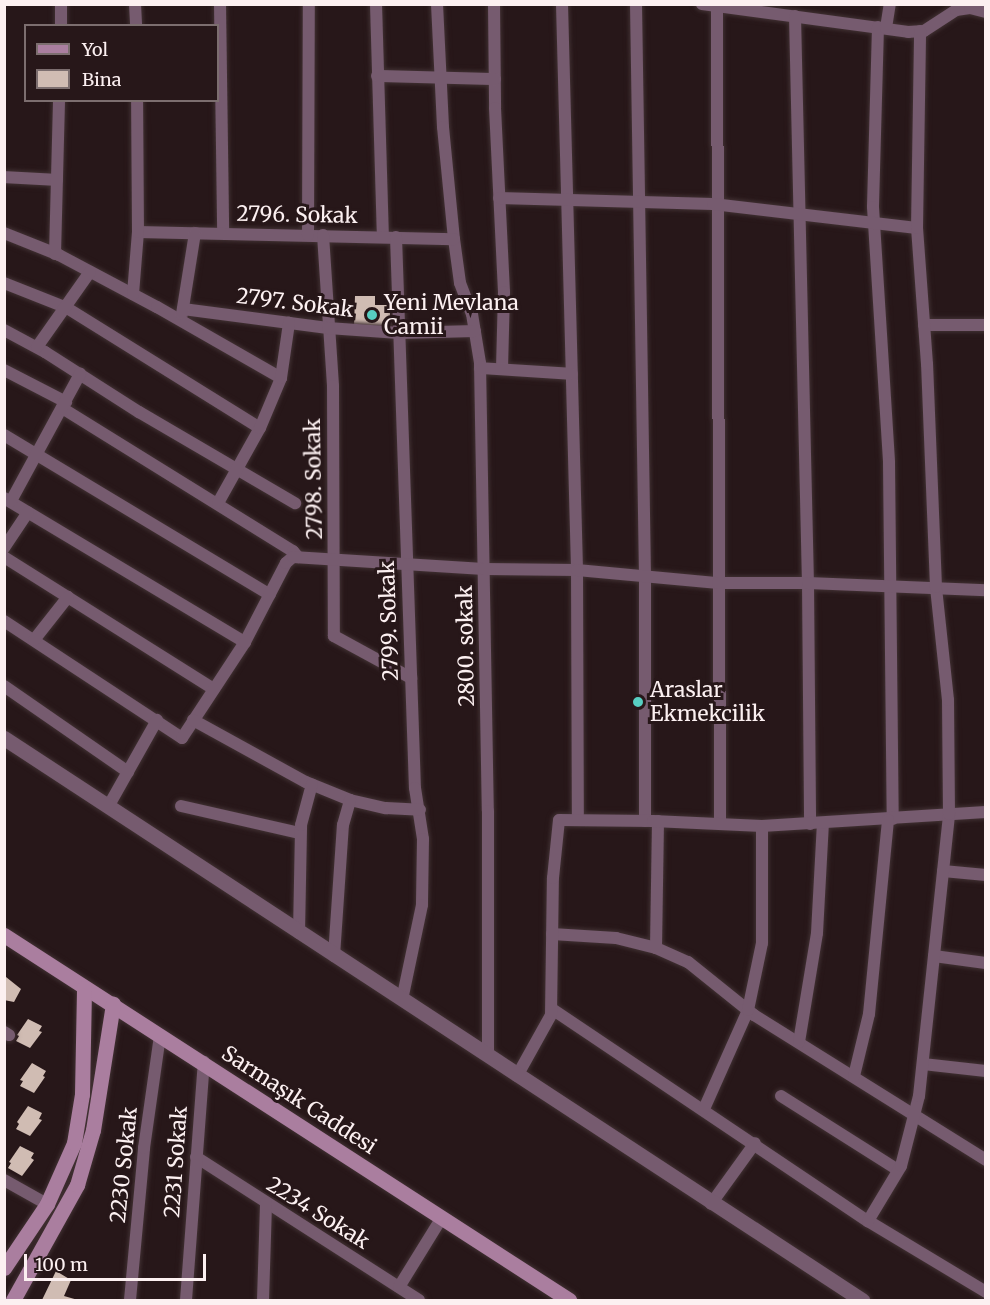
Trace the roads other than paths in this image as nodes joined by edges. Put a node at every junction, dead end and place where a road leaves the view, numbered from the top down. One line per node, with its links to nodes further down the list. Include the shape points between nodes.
1 (61, 4): 16 (street)
2 (135, 4): 17 (street)
3 (220, 4): 37 (street)
4 (309, 4): 38 (street)
5 (376, 4): 20 (street, 2799. Sokak)
6 (437, 4): 21 (street, 2800. sokak)
7 (494, 4): 22 (street)
8 (562, 4): 28 (street)
9 (636, 4): 29 (street)
10 (702, 4): 12 (street)
11 (890, 4): 18 (street)
12 (722, 6): 15 (street); 30 (street)
13 (970, 6): 14 (street); 19 (street)
14 (986, 12)
15 (798, 13): 18 (street); 31 (street)
16 (61, 24)
17 (136, 24)
18 (882, 28): 19 (street); 32 (street)
19 (920, 31): 33 (street)
20 (377, 76): 21 (street); 40 (street, 2799. Sokak)
21 (441, 78): 22 (street); 41 (street, 2800. sokak)
22 (495, 79): 27 (street)
23 (59, 102): 26 (street)
24 (137, 102): 34 (street)
25 (4, 177): 26 (street)
26 (57, 180): 42 (street)
27 (499, 198): 28 (street); 57 (street, via 504,292)
28 (568, 200): 29 (street); 60 (street)
29 (638, 201): 30 (street); 78 (street)
30 (718, 205): 31 (street); 79 (street)
31 (800, 214): 32 (street); 80 (street)
32 (874, 224): 33 (street); 81 (street, via 889,463)
33 (917, 228): 49 (street)
34 (138, 231): 35 (street, 2796. Sokak); 45 (street)
35 (195, 232): 37 (street, 2796. Sokak); 47 (street)
36 (4, 233): 42 (street)
37 (223, 233): 38 (street, 2796. Sokak)
38 (308, 235): 39 (street, 2796. Sokak)
39 (323, 235): 40 (street, 2796. Sokak); 51 (street, 2798. Sokak)
40 (390, 237): 41 (street, 2796. Sokak); 54 (street, 2799. Sokak)
41 (454, 238): 53 (street, 2800. sokak, via 460,283)
42 (55, 254): 43 (street)
43 (90, 272): 45 (street); 46 (street)
44 (4, 283): 46 (street)
45 (133, 294): 47 (street)
46 (64, 307): 55 (street); 63 (street)
47 (182, 315): 48 (street, 2797. Sokak); 61 (street)
48 (289, 323): 51 (street, 2797. Sokak); 61 (street)
49 (924, 326): 50 (street); 82 (street)
50 (986, 326)
51 (328, 328): 54 (street, 2797. Sokak); 74 (street, 2798. Sokak, via 333,386)
52 (4, 330): 55 (street)
53 (475, 331): 54 (street, 2797. Sokak); 56 (street, 2800. sokak)
54 (399, 333): 75 (street, 2799. Sokak)
55 (37, 347): 59 (street)
56 (480, 368): 57 (street); 76 (street, 2800. sokak)
57 (502, 369): 60 (street)
58 (4, 370): 62 (street)
59 (80, 374): 62 (street); 66 (street)
60 (572, 374): 77 (street)
61 (281, 378): 63 (street)
62 (64, 405): 65 (street); 68 (street)
63 (260, 428): 66 (street)
64 (4, 435): 65 (street)
65 (37, 453): 67 (street); 84 (street)
66 (237, 469): 68 (street); 69 (street)
67 (8, 499): 70 (street)
68 (218, 503): 73 (street)
69 (295, 503)
70 (28, 512): 71 (street); 88 (street)
71 (4, 548)
72 (4, 557): 85 (street)
73 (297, 557): 74 (street); 84 (street, via 286,563)
74 (334, 560): 75 (street); 89 (street, 2798. Sokak, via 334,636)
75 (406, 564): 76 (street); 89 (street, 2799. Sokak)
76 (484, 569): 77 (street); 127 (street, 2800. sokak)
77 (577, 570): 78 (street); 103 (street)
78 (645, 578): 79 (street); 105 (street)
79 (718, 583): 80 (street); 107 (street)
80 (808, 583): 81 (street); 108 (street)
81 (892, 586): 82 (street); 104 (street)
82 (936, 587): 83 (street); 102 (street, via 948,700)
83 (986, 590)
84 (270, 595): 88 (street)
85 (68, 597): 87 (street); 91 (street)
86 (4, 621): 87 (street)
87 (34, 640): 92 (street)
88 (245, 642): 91 (street)
89 (411, 678): 100 (street, 2799. Sokak, via 415,788)
90 (4, 686): 95 (street)
91 (214, 689): 93 (street)
92 (157, 720): 93 (street, via 182,738); 95 (street)
93 (193, 720): 96 (street)
94 (4, 738): 99 (street)
95 (128, 772): 99 (street)
96 (312, 784): 97 (street); 110 (street)
97 (350, 800): 100 (street); 117 (street, via 343,825)
98 (181, 806): 110 (street)
99 (108, 807): 113 (street)
100 (420, 810): 121 (street, 2799. Sokak, via 422,905)
101 (986, 812): 102 (street)
102 (949, 814): 104 (street); 111 (street)
103 (578, 819): 105 (street); 114 (street, via 559,820 556,824)
104 (890, 819): 106 (street); 132 (street, via 869,1014)
105 (651, 821): 107 (street); 116 (street)
106 (823, 823): 108 (street); 126 (street, via 816,933)
107 (720, 824): 109 (street)
108 (810, 824): 109 (street)
109 (762, 826): 124 (street, via 764,930)
110 (300, 833): 113 (street)
111 (943, 871): 112 (street); 118 (street)
112 (986, 875)
113 (299, 933): 117 (street)
114 (552, 934): 116 (street, via 616,938); 123 (street)
115 (4, 935): 120 (main road, Sarmaşık Caddesi)
116 (656, 948): 124 (street, via 688,962)
117 (334, 956): 121 (street)
118 (934, 956): 119 (street); 129 (street)
119 (986, 963)
120 (84, 988): 122 (main road, Sarmaşık Caddesi); 142 (main road, via 81,1104 74,1143)
121 (402, 1000): 127 (street)
122 (113, 1004): 125 (main road, Sarmaşık Caddesi); 149 (main road, via 93,1130 77,1185)
123 (552, 1009): 131 (street); 134 (street)
124 (748, 1010): 126 (street); 134 (street)
125 (160, 1035): 128 (main road, Sarmaşık Caddesi); 150 (street, 2230 Sokak, via 144,1148)
126 (799, 1042): 132 (street)
127 (488, 1056): 131 (street)
128 (204, 1062): 137 (street, 2231 Sokak); 144 (main road, Sarmaşık Caddesi)
129 (922, 1064): 130 (street); 135 (street)
130 (986, 1071)
131 (517, 1076): 143 (street)
132 (854, 1076): 135 (street)
133 (780, 1096): 139 (street)
134 (704, 1110): 136 (street)
135 (915, 1114): 138 (street); 139 (street)
136 (755, 1143): 143 (street); 145 (street)
137 (196, 1157): 141 (street, 2234 Sokak); 151 (street, 2231 Sokak)
138 (986, 1160)
139 (898, 1170): 145 (street)
140 (4, 1180): 142 (street)
141 (266, 1203): 147 (street, 2234 Sokak); 152 (street)
142 (47, 1204): 146 (main road)
143 (711, 1204): 155 (street)
144 (441, 1219): 147 (street); 154 (main road, Sarmaşık Caddesi)
145 (868, 1221): 148 (street)
146 (6, 1262)
147 (399, 1287): 153 (street, 2234 Sokak)
148 (986, 1292)
149 (13, 1300)
150 (130, 1300)
151 (186, 1300)
152 (263, 1300)
153 (419, 1300)
154 (569, 1300)
155 (862, 1300)

